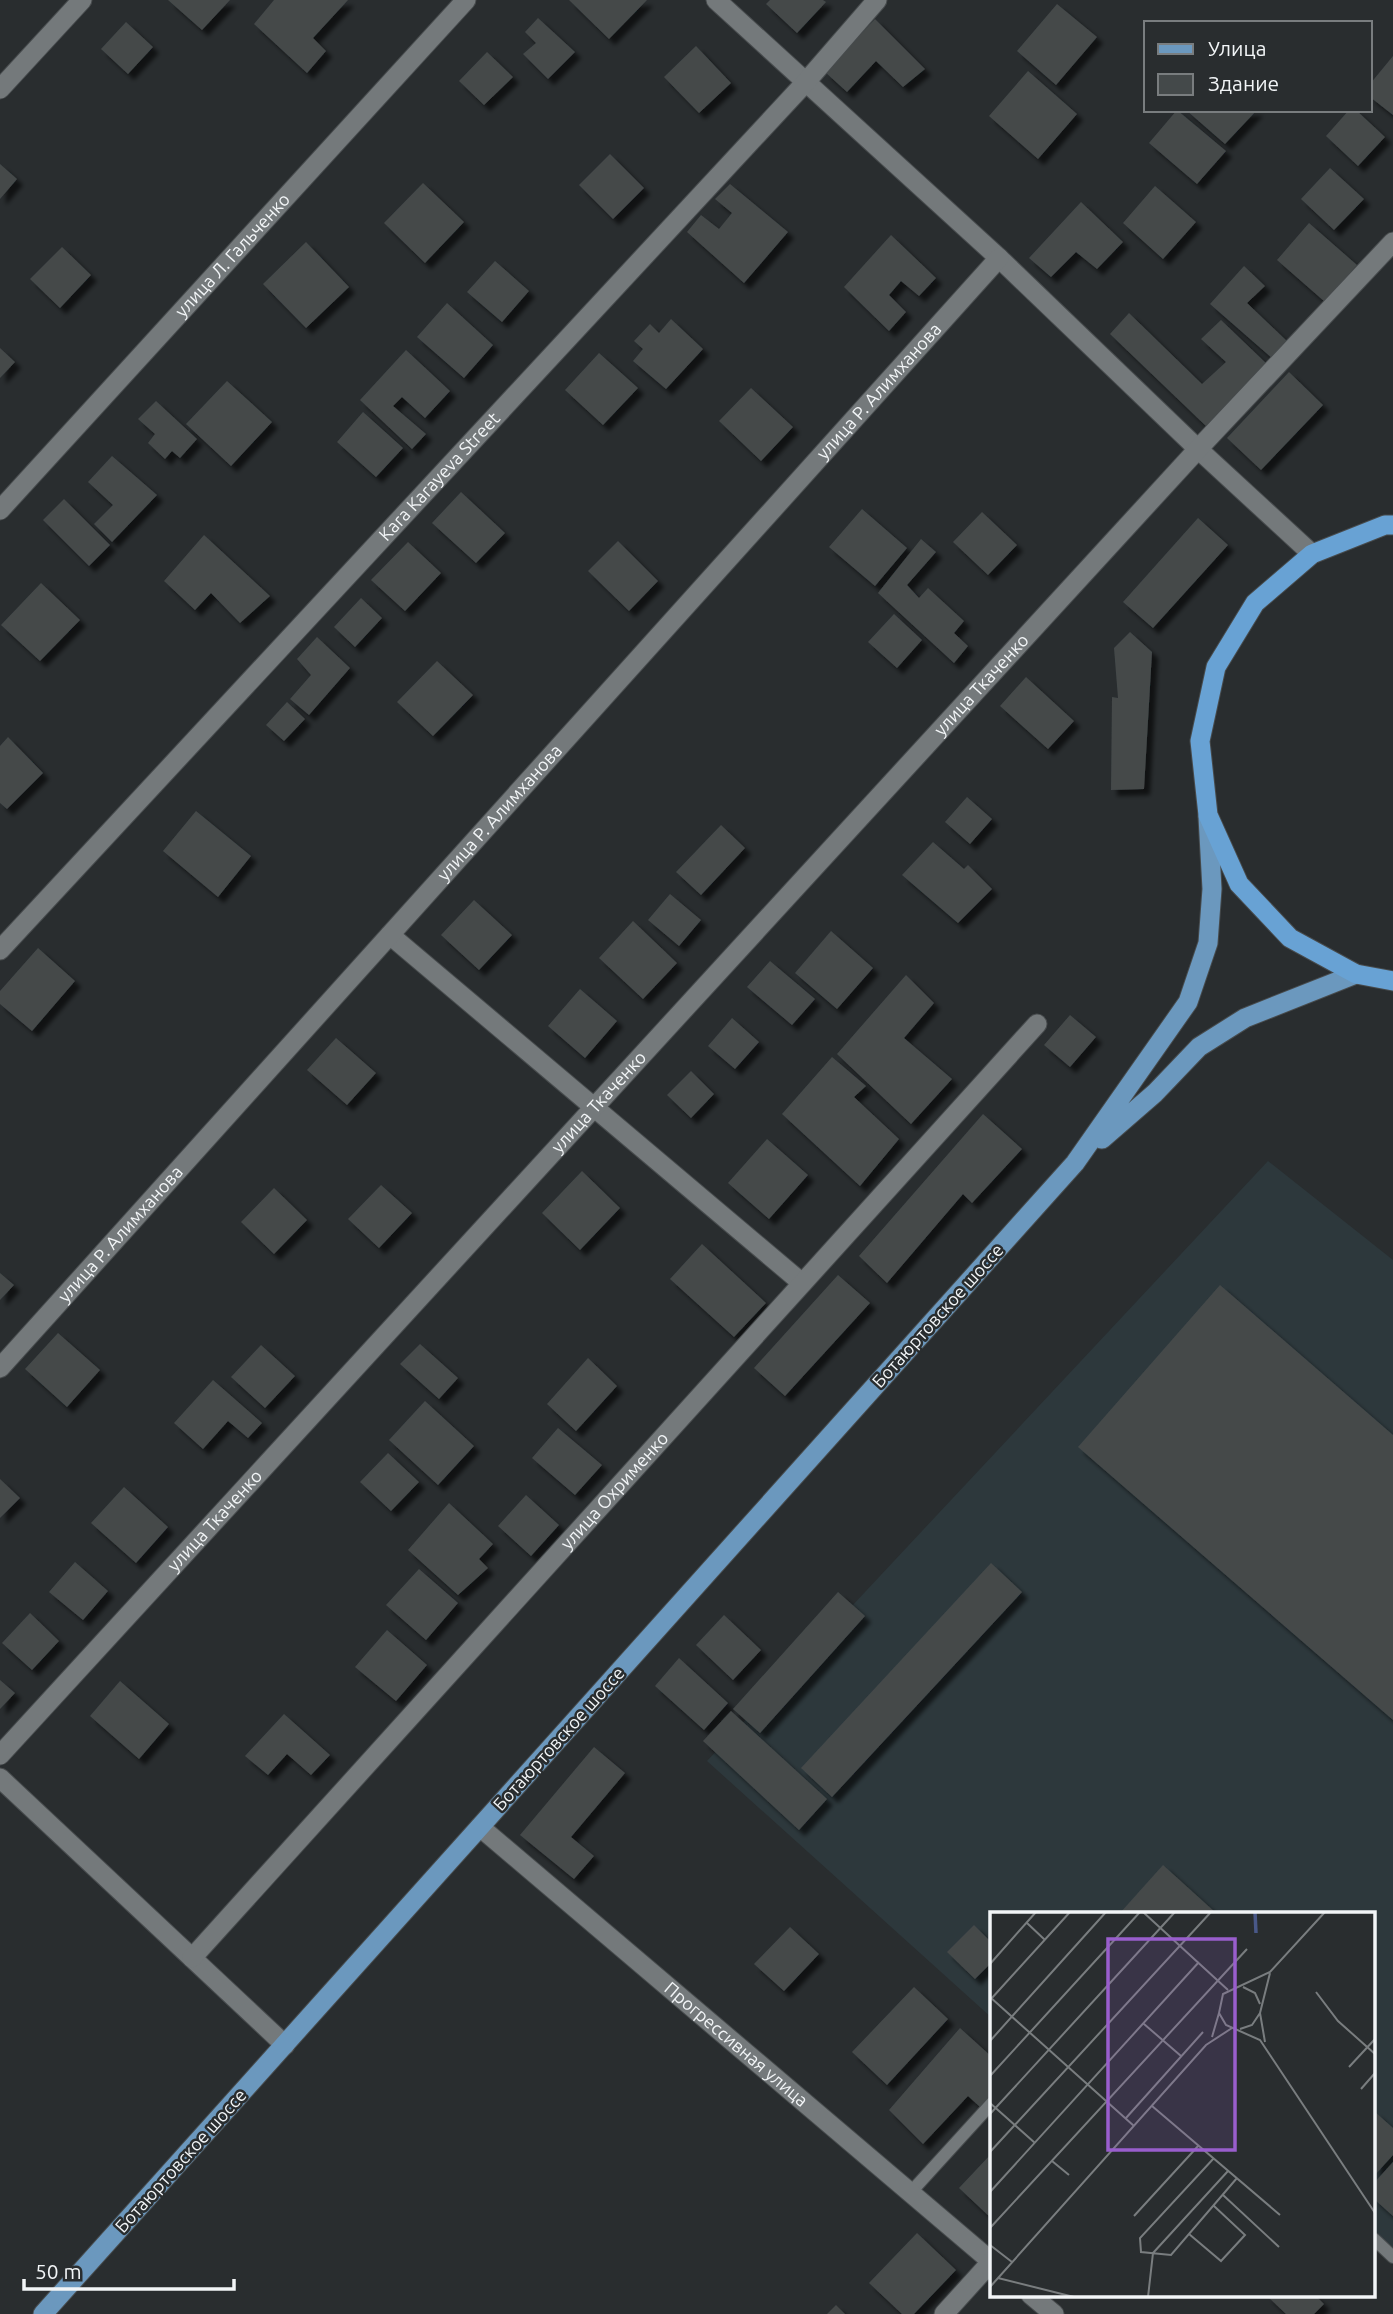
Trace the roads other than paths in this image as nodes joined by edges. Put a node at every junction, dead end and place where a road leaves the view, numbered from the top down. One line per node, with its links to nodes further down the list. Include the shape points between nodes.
1 (82, 0): 6 (street)
2 (466, 0): 10 (street, улица Л. Гальченко)
3 (716, 0): 5 (street)
4 (877, 0): 5 (street, Kara Karayeva Street)
5 (805, 83): 8 (street); 15 (street, Kara Karayeva Street)
6 (0, 89)
7 (1393, 242): 9 (street, улица Ткаченко)
8 (999, 258): 9 (street); 14 (street, улица Р. Алимханова)
9 (1198, 449): 12 (street); 19 (street, улица Ткаченко)
10 (0, 510)
11 (1393, 524): 12 (highway)
12 (1312, 554): 13 (highway, via 1255,603 1216,667 1200,741)
13 (1208, 815): 16 (highway, via 1239,884 1290,938); 20 (main road, via 1212,889 1208,943 1188,1002)
14 (390, 934): 19 (street); 22 (street, улица Р. Алимханова)
15 (0, 950)
16 (1356, 974): 17 (highway); 20 (main road, via 1245,1018 1199,1047 1155,1093)
17 (1393, 981)
18 (1037, 1024): 21 (street, улица Охрименко)
19 (593, 1108): 21 (street); 23 (street, улица Ткаченко)
20 (1075, 1163): 25 (main road, Ботаюртовское шоссе)
21 (802, 1283): 26 (street, улица Охрименко)
22 (0, 1368)
23 (0, 1755)
24 (0, 1778): 26 (street)
25 (480, 1826): 27 (main road, Ботаюртовское шоссе); 29 (street, Прогрессивная улица)
26 (192, 1958): 27 (street)
27 (285, 2045): 35 (main road, Ботаюртовское шоссе)
28 (990, 2105): 29 (lane)
29 (911, 2192): 32 (street, Прогрессивная улица)
30 (1376, 2241): 31 (lane)
31 (1393, 2257)
32 (990, 2260)
33 (990, 2264): 36 (street)
34 (1032, 2296): 37 (street)
35 (43, 2314)
36 (944, 2314)
37 (1054, 2314)

